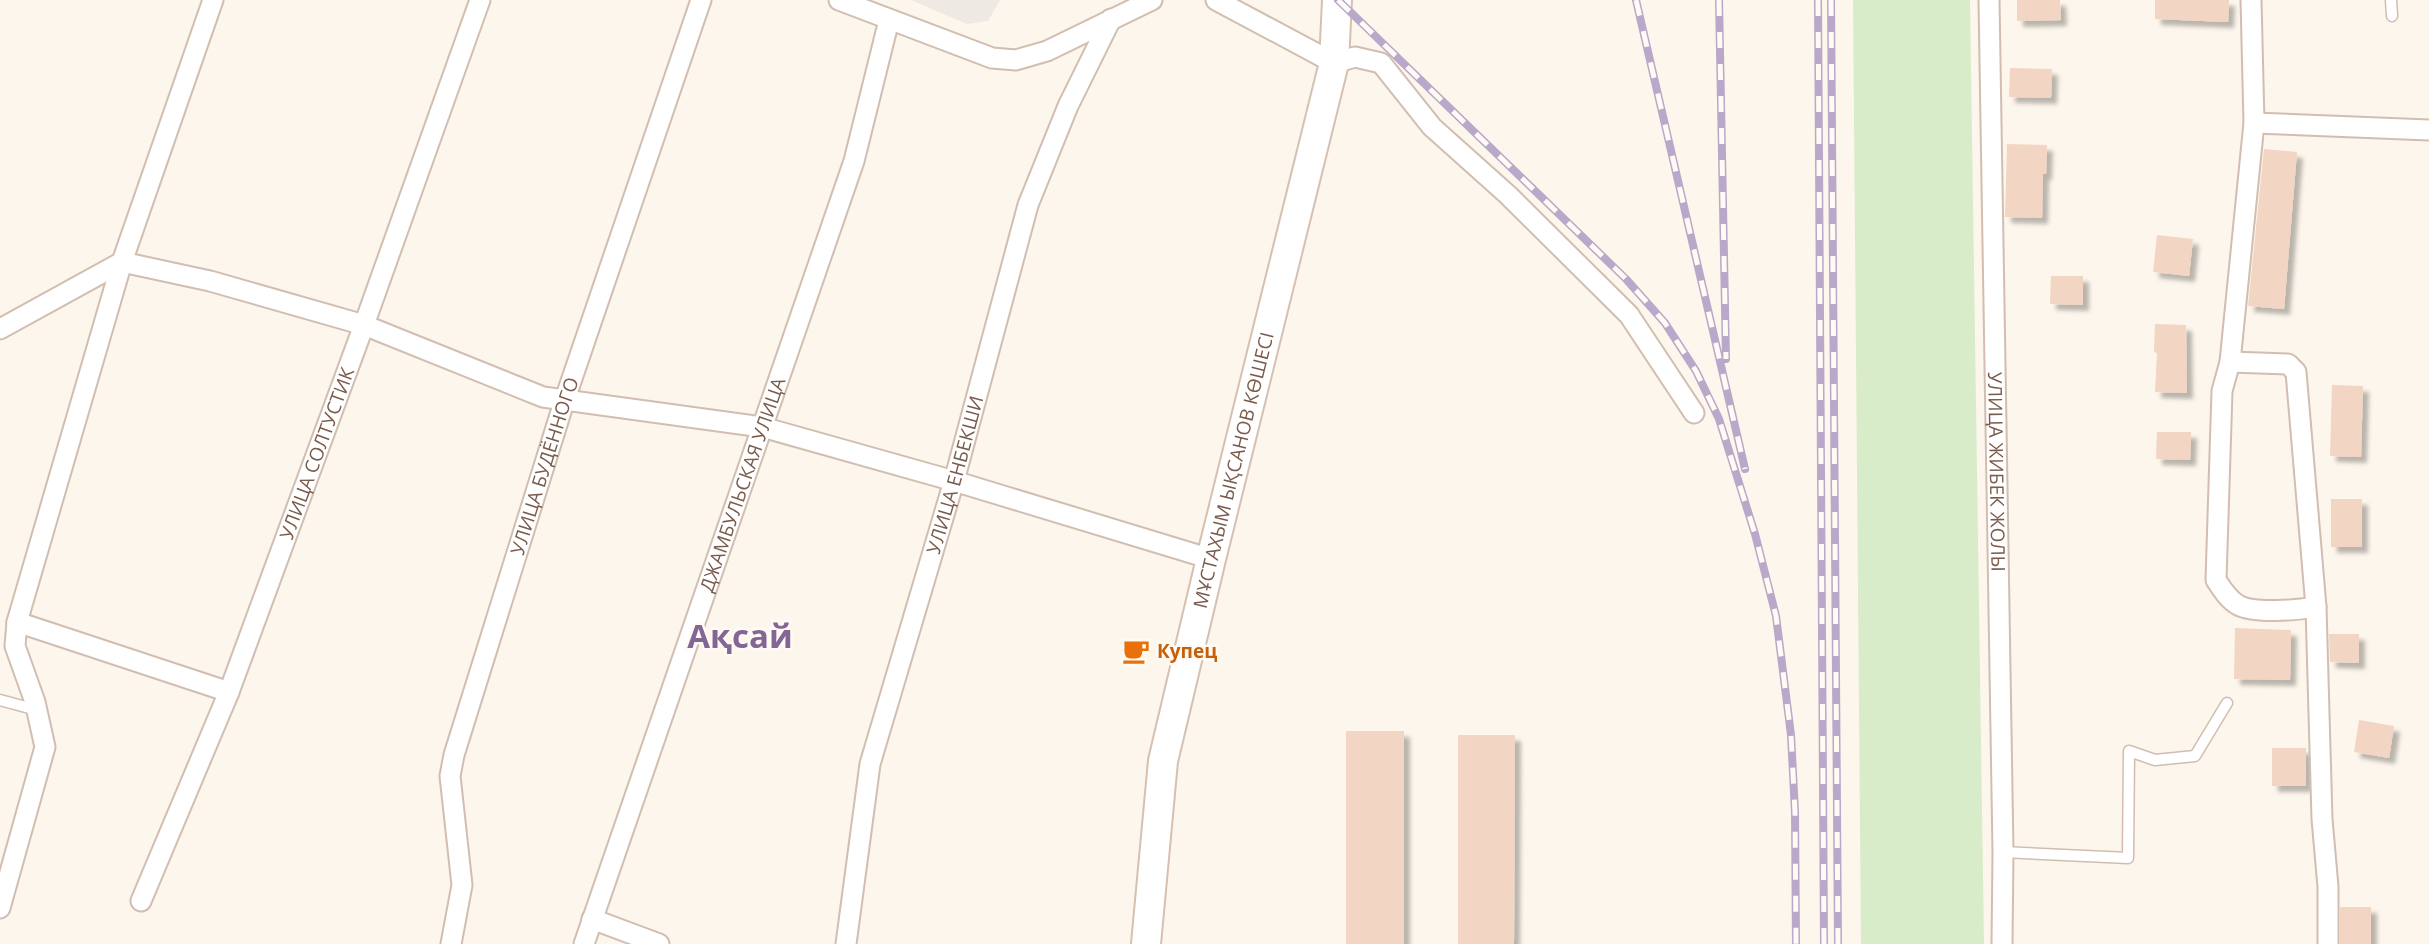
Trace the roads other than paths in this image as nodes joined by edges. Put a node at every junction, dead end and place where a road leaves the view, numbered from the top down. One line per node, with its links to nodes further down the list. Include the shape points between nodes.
1 (213, 0): 17 (street)
2 (480, 0): 18 (street, УЛИЦА СОЛТУСТИК)
3 (701, 0): 21 (street, УЛИЦА БУДЁННОГО)
4 (838, 0): 13 (street)
5 (1152, 0): 12 (street)
6 (1216, 0): 14 (street)
7 (1337, 0): 14 (main road, МҰСТАХЫМ ЫҚСАНОВ КӨШЕСІ)
8 (1989, 0): 32 (street, УЛИЦА ЖИБЕК ЖОЛЫ)
9 (2251, 0): 15 (street)
10 (2391, 0): 11 (lane)
11 (2392, 16)
12 (1111, 19): 13 (street, via 1016,61 992,58); 24 (street, УЛИЦА ЕНБЕКШИ, via 1068,106 1028,205)
13 (889, 20): 23 (street, ДЖАМБУЛЬСКАЯ УЛИЦА, via 854,160)
14 (1334, 63): 22 (street, via 1355,57 1381,62 1433,127 1629,315); 25 (main road, МҰСТАХЫМ ЫҚСАНОВ КӨШЕСІ)
15 (2254, 123): 16 (street); 20 (street)
16 (2429, 130)
17 (122, 262): 18 (street, via 210,281); 19 (street); 27 (street)
18 (364, 325): 21 (street); 28 (street, УЛИЦА СОЛТУСТИК)
19 (0, 329)
20 (2230, 362): 26 (street, via 2288,363 2296,372); 26 (street, via 2222,391 2216,580 2240,606 2283,611)
21 (564, 402): 23 (street); 36 (street, УЛИЦА БУДЁННОГО, via 454,755 450,776 462,885)
22 (1694, 413)
23 (762, 427): 24 (street); 35 (street, ДЖАМБУЛЬСКАЯ УЛИЦА)
24 (954, 481): 25 (street); 39 (street, УЛИЦА ЕНБЕКШИ, via 870,764)
25 (1210, 559): 40 (main road, МҰСТАХЫМ ЫҚСАНОВ КӨШЕСІ, via 1163,761)
26 (2316, 607): 42 (street)
27 (17, 622): 28 (street); 31 (street, via 15,646)
28 (229, 692): 33 (street, УЛИЦА СОЛТУСТИК)
29 (0, 700): 31 (lane)
30 (2227, 704): 32 (lane, via 2195,756 2155,760 2129,751 2128,858)
31 (37, 710): 34 (street, via 45,747)
32 (2003, 852): 41 (street, УЛИЦА ЖИБЕК ЖОЛЫ)
33 (141, 901)
34 (1, 902)
35 (592, 919): 37 (street, ДЖАМБУЛЬСКАЯ УЛИЦА); 38 (street)
36 (451, 944)
37 (584, 944)
38 (659, 944)
39 (846, 944)
40 (1146, 944)
41 (2002, 944)
42 (2328, 944)

